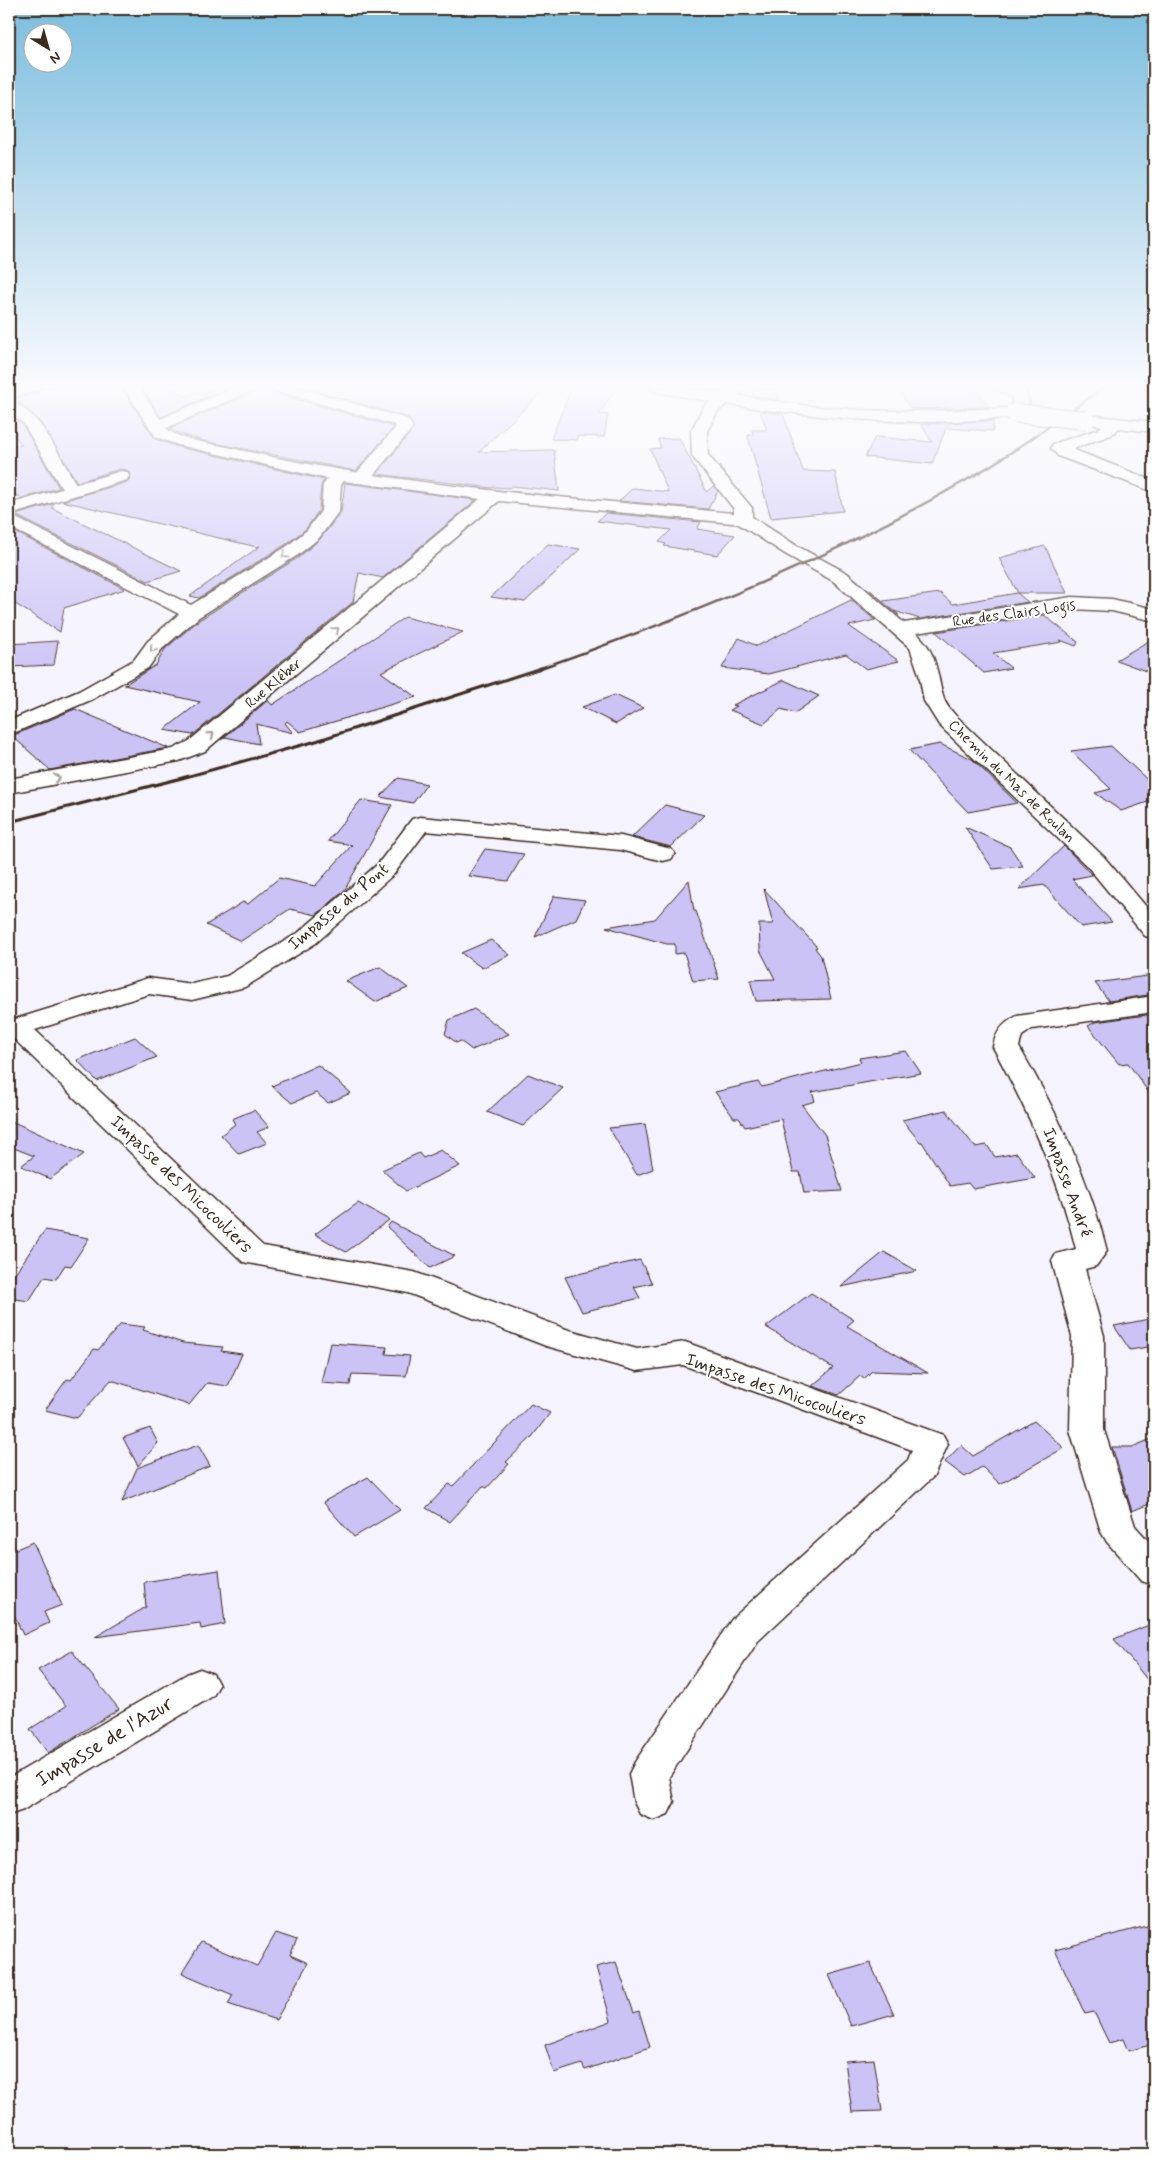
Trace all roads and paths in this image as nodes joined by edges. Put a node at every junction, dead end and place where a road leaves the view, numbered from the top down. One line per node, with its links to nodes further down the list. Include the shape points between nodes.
1 (70, 488): 6 (street)
2 (82, 488): 6 (street)
3 (332, 488): 11 (street, one-way to 11, via 330,511 313,534 292,551)
4 (432, 488): 7 (street)
5 (726, 488): 9 (street, via 743,508)
6 (72, 491): 8 (street)
7 (496, 496): 9 (street); 15 (street, Rue Kléber, one-way to 7, via 179,754 197,746)
8 (9, 510)
9 (743, 519): 13 (street, Chemin du Mas de Roulan, via 840,577)
10 (9, 520): 11 (street)
11 (192, 613): 14 (street, one-way to 14, via 155,645 141,664 86,695)
12 (1154, 615): 13 (street, Rue des Clairs Logis, via 1112,605 1072,603)
13 (902, 629): 17 (street, Chemin du Mas de Roulan, via 919,646 934,701 946,720 1096,862)
14 (9, 729)
15 (9, 786)
16 (663, 854): 19 (street, Impasse du Pont, via 621,843 420,824 386,869 307,938 236,982 192,992 148,986)
17 (1154, 931)
18 (1154, 1004): 20 (street, Impasse André, via 1026,1022 1013,1028 1006,1046 1056,1143 1088,1232 1092,1251 1085,1259 1067,1261 1088,1336 1087,1430 1119,1532)
19 (13, 1028): 23 (street, Impasse des Micocouliers, via 254,1255 414,1283 557,1338 637,1360 685,1354 931,1444 922,1467 745,1630 649,1774)
20 (1154, 1571)
21 (200, 1685): 22 (street, Impasse de l'Azur)
22 (9, 1798)
23 (654, 1802)

